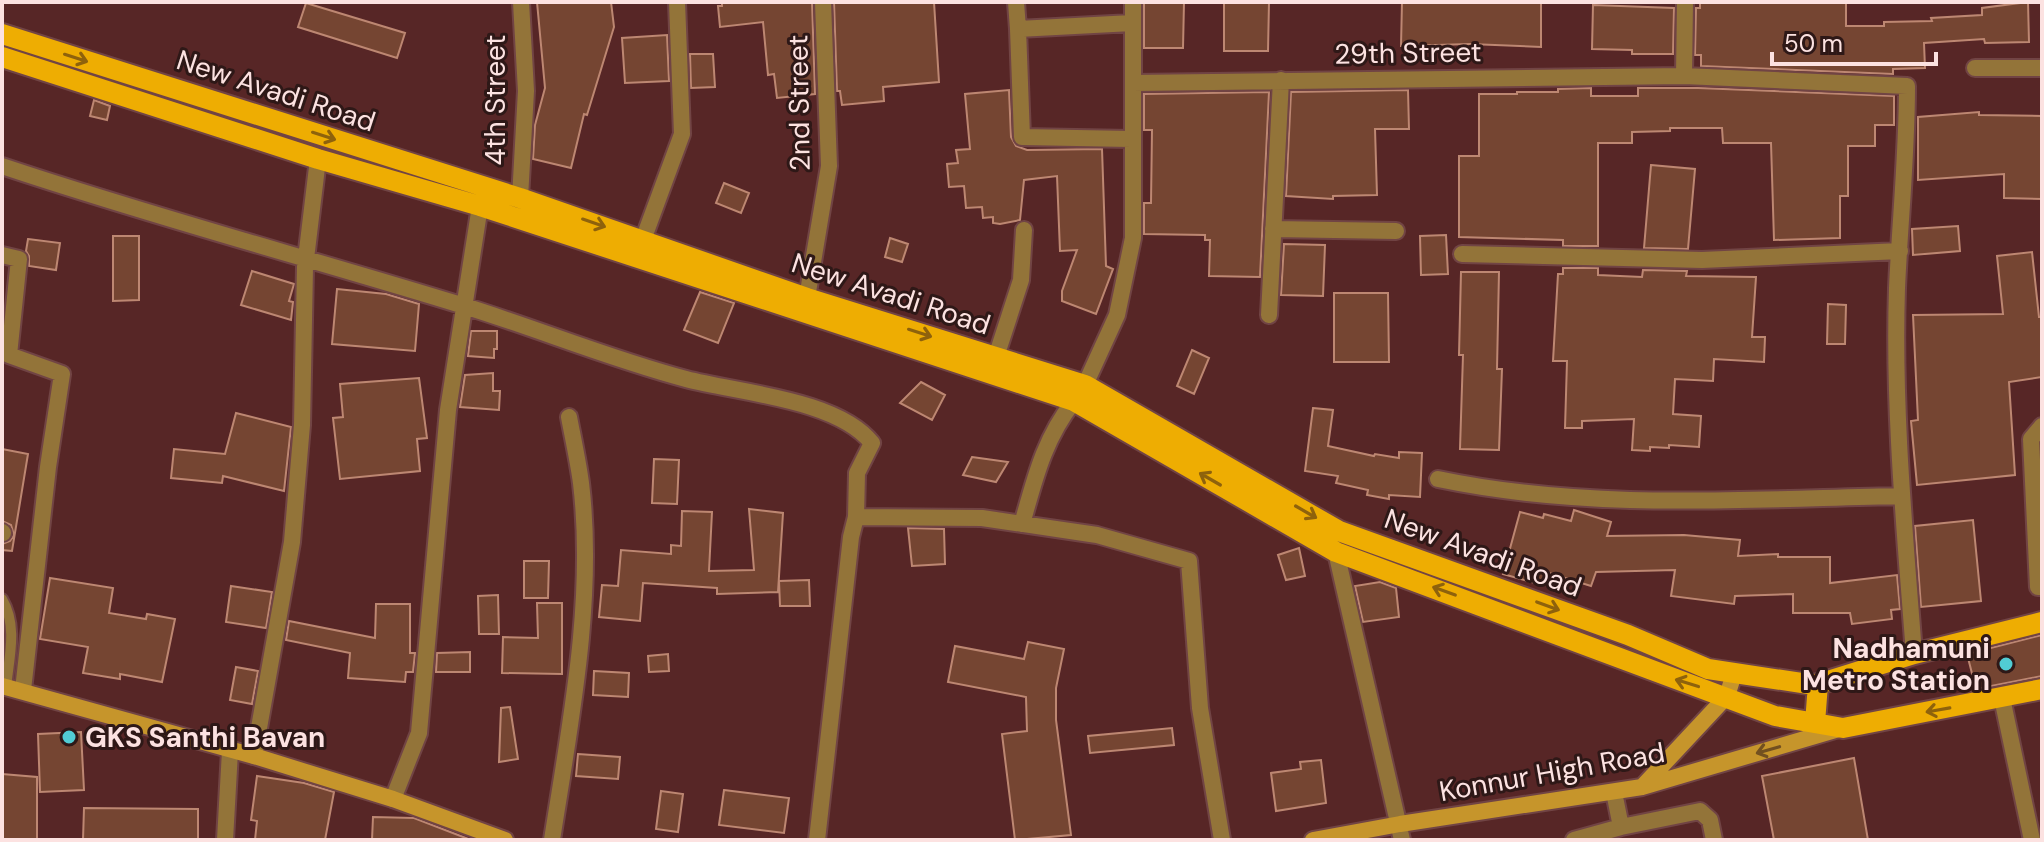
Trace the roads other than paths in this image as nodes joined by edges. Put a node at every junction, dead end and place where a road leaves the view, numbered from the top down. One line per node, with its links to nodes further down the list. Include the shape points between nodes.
1 (521, 2): 19 (street, 4th Street, via 526,91)
2 (677, 2): 24 (street, via 682,134)
3 (823, 2): 29 (street, 2nd Street, via 829,166)
4 (1016, 2): 8 (street)
5 (1133, 2): 7 (street)
6 (1685, 2): 13 (street)
7 (1132, 23): 8 (street); 15 (street)
8 (1018, 29): 16 (street, via 1022,137)
9 (2, 34): 19 (main road, New Avadi Road, one-way to 19)
10 (2, 57): 17 (main road, New Avadi Road)
11 (1975, 68): 12 (street)
12 (2042, 68)
13 (1684, 76): 14 (street, 29th Street); 25 (street, 29th Street, via 1907,86)
14 (1281, 80): 15 (street, 29th Street); 21 (street)
15 (1133, 83): 16 (street)
16 (1131, 139): 33 (street, via 1133,238 1117,315)
17 (318, 159): 20 (main road, New Avadi Road); 28 (street)
18 (2, 166): 28 (street)
19 (520, 198): 24 (main road, New Avadi Road, one-way to 24)
20 (480, 206): 30 (street); 33 (main road, New Avadi Road)
21 (1273, 229): 23 (street); 31 (street)
22 (1024, 230): 32 (street, via 1021,280)
23 (1396, 231)
24 (643, 240): 29 (main road, New Avadi Road)
25 (1900, 251): 26 (street, via 1702,260); 37 (street)
26 (1462, 254)
27 (2, 255): 51 (street, via 19,259 9,355 62,374)
28 (305, 259): 30 (street); 57 (street, via 302,425 292,542)
29 (807, 298): 32 (main road, New Avadi Road, one-way to 32)
30 (463, 305): 38 (street, via 685,379 812,407 862,431 872,443 857,473); 60 (street, via 448,410 419,733)
31 (1269, 315)
32 (996, 357): 33 (main road, New Avadi Road)
33 (1080, 393): 39 (street, via 1056,424); 40 (main road, New Avadi Road, one-way to 33); 47 (main road, New Avadi Road, one-way to 47, via 1339,531 1708,669)
34 (569, 417): 65 (street, via 581,483 584,560 578,672)
35 (2042, 426): 41 (street, via 2031,439)
36 (1438, 479): 37 (street, via 1507,491 1631,501)
37 (1902, 496): 46 (street)
38 (856, 517): 39 (street, via 982,518); 66 (street)
39 (1022, 524): 67 (street, via 1097,535 1189,561 1200,708)
40 (1336, 552): 52 (main road, New Avadi Road, one-way to 40); 62 (street)
41 (2042, 587)
42 (2, 599): 45 (lane, via 10,619)
43 (2042, 622): 46 (main road, New Avadi Road)
44 (2, 638): 45 (lane)
45 (10, 650): 49 (lane)
46 (1914, 654): 48 (main road, New Avadi Road)
47 (1734, 674): 48 (main road, New Avadi Road); 52 (main road)
48 (1818, 684): 54 (main road)
49 (4, 686): 51 (main road)
50 (2042, 689): 53 (main road, New Avadi Road)
51 (23, 690): 56 (main road)
52 (1727, 696): 54 (main road, New Avadi Road, via 1775,716); 58 (main road)
53 (2002, 698): 55 (main road, New Avadi Road, one-way to 55); 71 (street)
54 (1815, 723): 55 (main road, New Avadi Road)
55 (1843, 728): 58 (main road, Konnur High Road, one-way to 58)
56 (230, 751): 57 (main road); 63 (street)
57 (254, 756): 60 (main road)
58 (1642, 787): 59 (main road, Konnur High Road)
59 (1614, 792): 61 (street); 62 (main road, Konnur High Road)
60 (393, 799): 64 (main road)
61 (1621, 827): 69 (street); 70 (street, via 1700,811 1710,820)
62 (1401, 832): 68 (main road, Konnur High Road)
63 (225, 840)
64 (505, 840)
65 (552, 840)
66 (817, 840)
67 (1222, 840)
68 (1313, 840)
69 (1574, 840)
70 (1714, 840)
71 (2032, 840)

